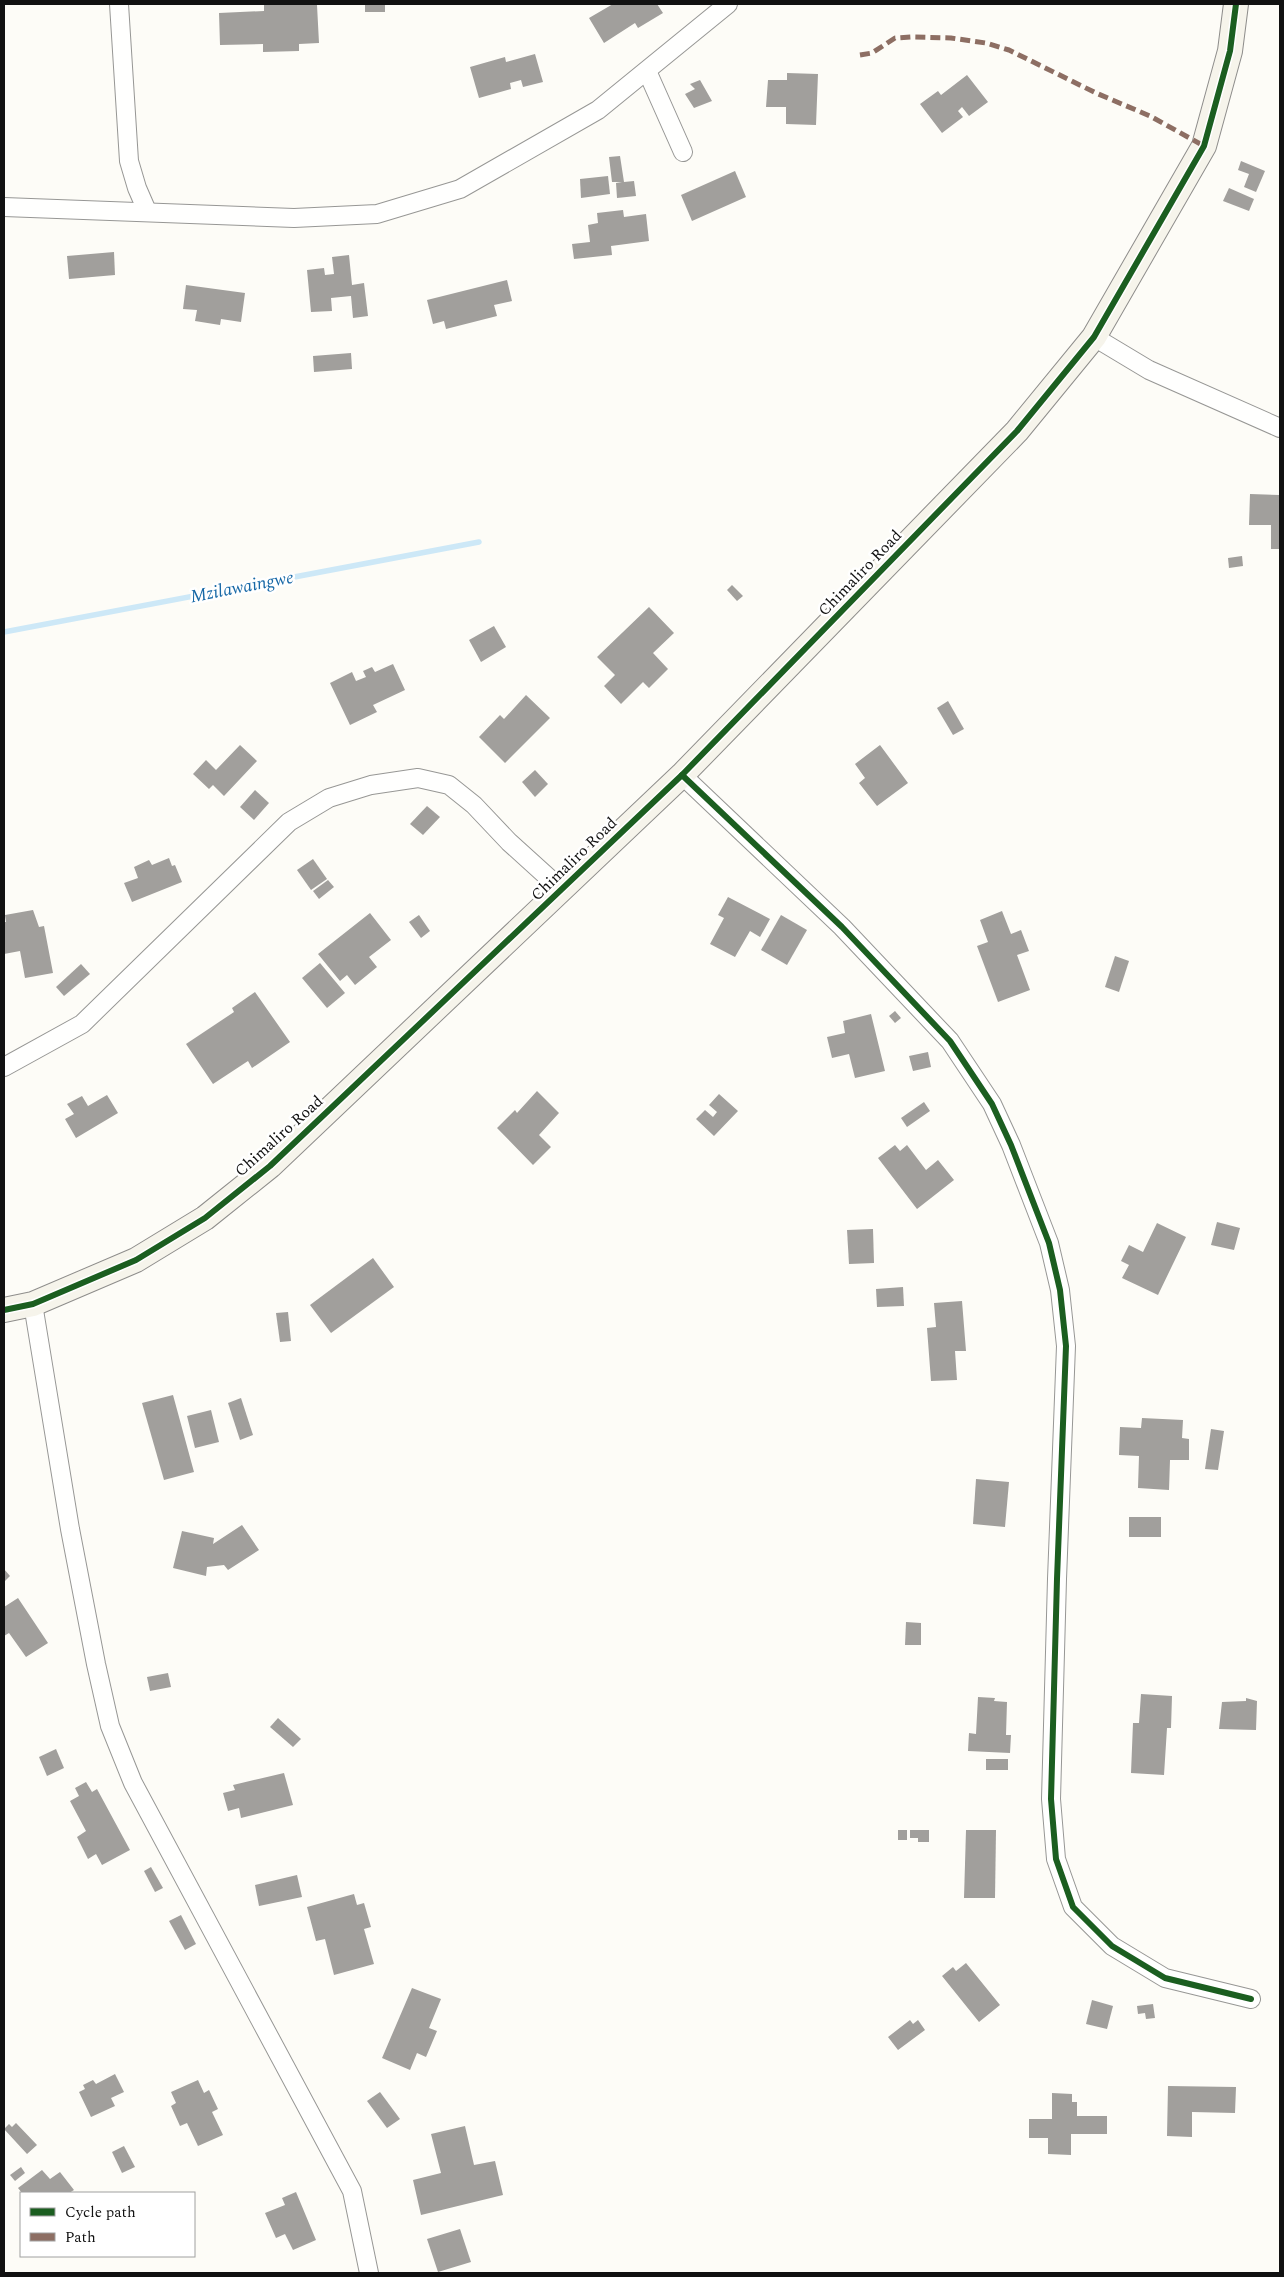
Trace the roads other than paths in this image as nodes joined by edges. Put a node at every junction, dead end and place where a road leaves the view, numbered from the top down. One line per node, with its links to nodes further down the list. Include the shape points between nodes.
1 (118, 4): 7 (street, via 130,161)
2 (1236, 4): 8 (street, Chimaliro Road, via 1230,51 1204,146)
3 (722, 5): 4 (street)
4 (647, 71): 5 (street); 7 (street, via 598,110 460,189 377,214 294,218)
5 (684, 152)
6 (4, 207): 7 (street)
7 (147, 211)
8 (1094, 337): 9 (street, via 1149,370); 10 (street, Chimaliro Road, via 1017,431)
9 (1280, 428)
10 (682, 775): 11 (street, Chimaliro Road); 15 (street, via 842,927 950,1041 992,1104 1008,1137 1049,1243 1060,1290 1066,1346 1052,1799 1056,1859 1073,1907 1112,1946 1165,1978)
11 (562, 890): 12 (street, via 449,785 418,778 371,785 329,798 289,822 82,1024); 13 (street, Chimaliro Road, via 270,1166 205,1218 136,1260)
12 (4, 1067)
13 (33, 1304): 14 (street, Chimaliro Road); 16 (street, via 70,1529 110,1726 132,1783 352,2191)
14 (4, 1310)
15 (1251, 1999)
16 (369, 2273)

